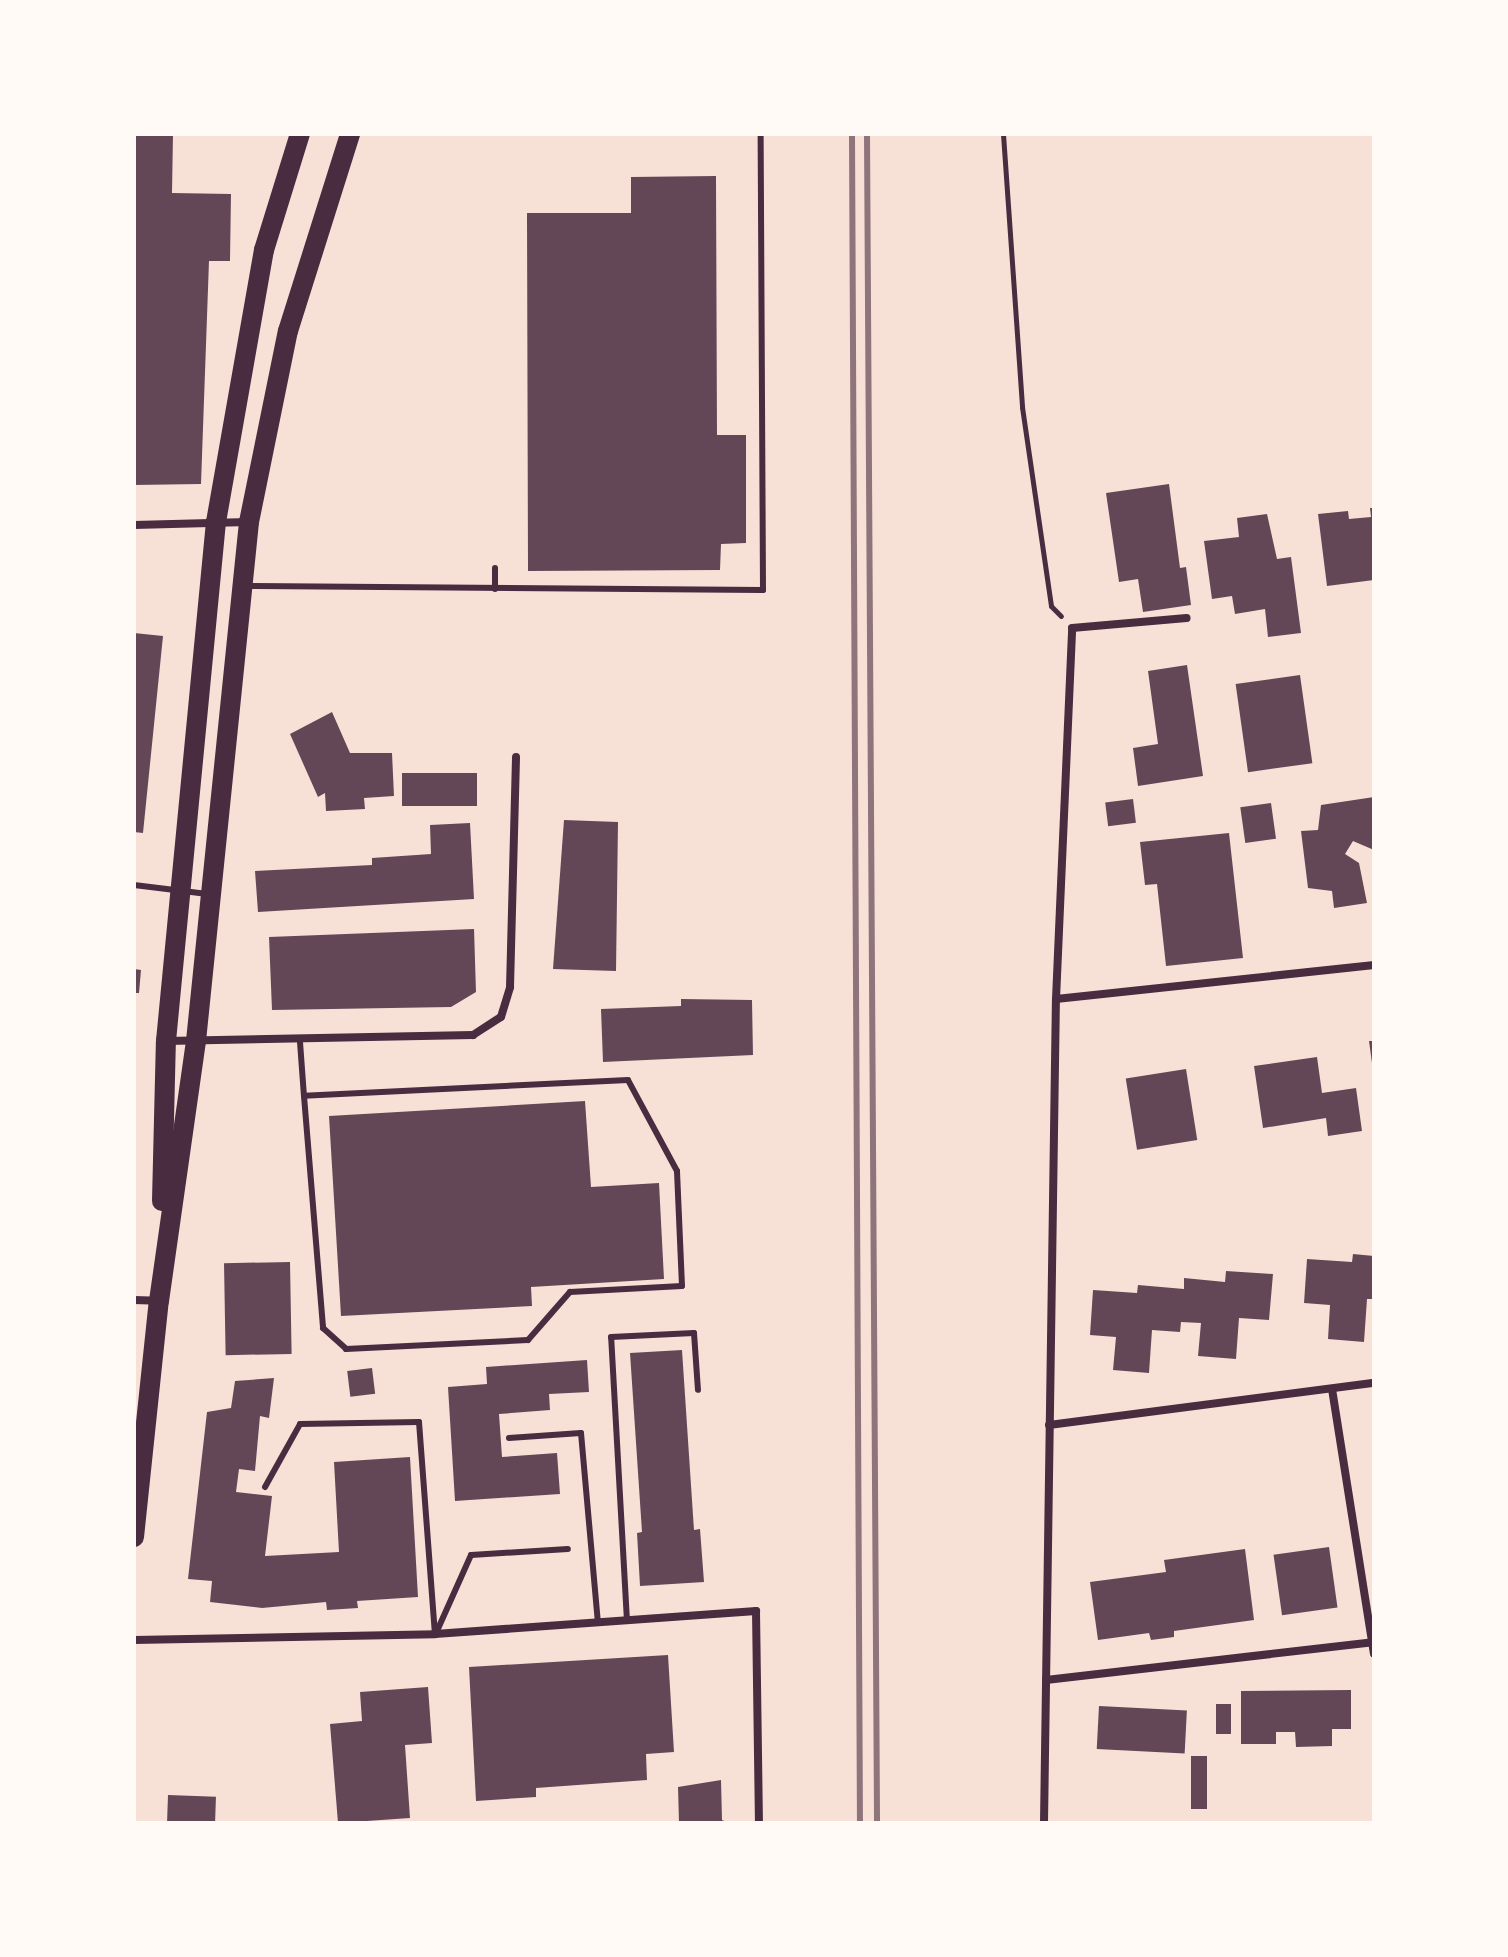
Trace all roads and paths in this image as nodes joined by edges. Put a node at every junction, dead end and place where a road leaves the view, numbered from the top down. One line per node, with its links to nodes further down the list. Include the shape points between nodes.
1 (300, 134): 5 (main road, via 264,250)
2 (350, 134): 6 (main road, via 288,331)
3 (761, 134): 10 (lane, via 763,590)
4 (1003, 134): 12 (path, via 1022,407 1051,606)
5 (216, 522): 6 (street); 7 (street); 15 (main road)
6 (249, 522): 9 (main road)
7 (134, 525)
8 (495, 568): 10 (lane)
9 (243, 586): 10 (lane); 16 (main road)
10 (495, 589)
11 (1187, 618): 12 (street)
12 (1072, 628): 18 (street)
13 (516, 757): 21 (street, via 510,987 501,1017 473,1035)
14 (134, 885): 15 (lane)
15 (182, 892): 16 (lane); 19 (main road)
16 (211, 895): 20 (main road)
17 (1374, 965): 18 (street)
18 (1056, 999): 28 (street)
19 (166, 1041): 20 (street); 24 (main road)
20 (196, 1041): 21 (street); 24 (main road)
21 (300, 1042): 22 (lane)
22 (304, 1096): 22 (lane, via 323,1328 346,1349 528,1340 570,1292 682,1286 677,1171 628,1080)
23 (134, 1300): 24 (street)
24 (159, 1301): 31 (main road)
25 (1374, 1383): 26 (street)
26 (1332, 1389): 28 (street); 37 (street)
27 (698, 1390): 33 (lane, via 694,1333 611,1337)
28 (1049, 1425): 39 (street)
29 (509, 1438): 34 (lane, via 581,1433)
30 (265, 1487): 35 (lane, via 300,1424 419,1422)
31 (134, 1537)
32 (568, 1549): 35 (lane, via 471,1555)
33 (627, 1621): 34 (street); 40 (street, via 756,1611)
34 (598, 1622): 35 (street)
35 (435, 1634): 36 (street)
36 (134, 1640)
37 (1373, 1642): 38 (street); 39 (street)
38 (1374, 1654)
39 (1046, 1680): 41 (street)
40 (759, 1823)
41 (1044, 1823)

